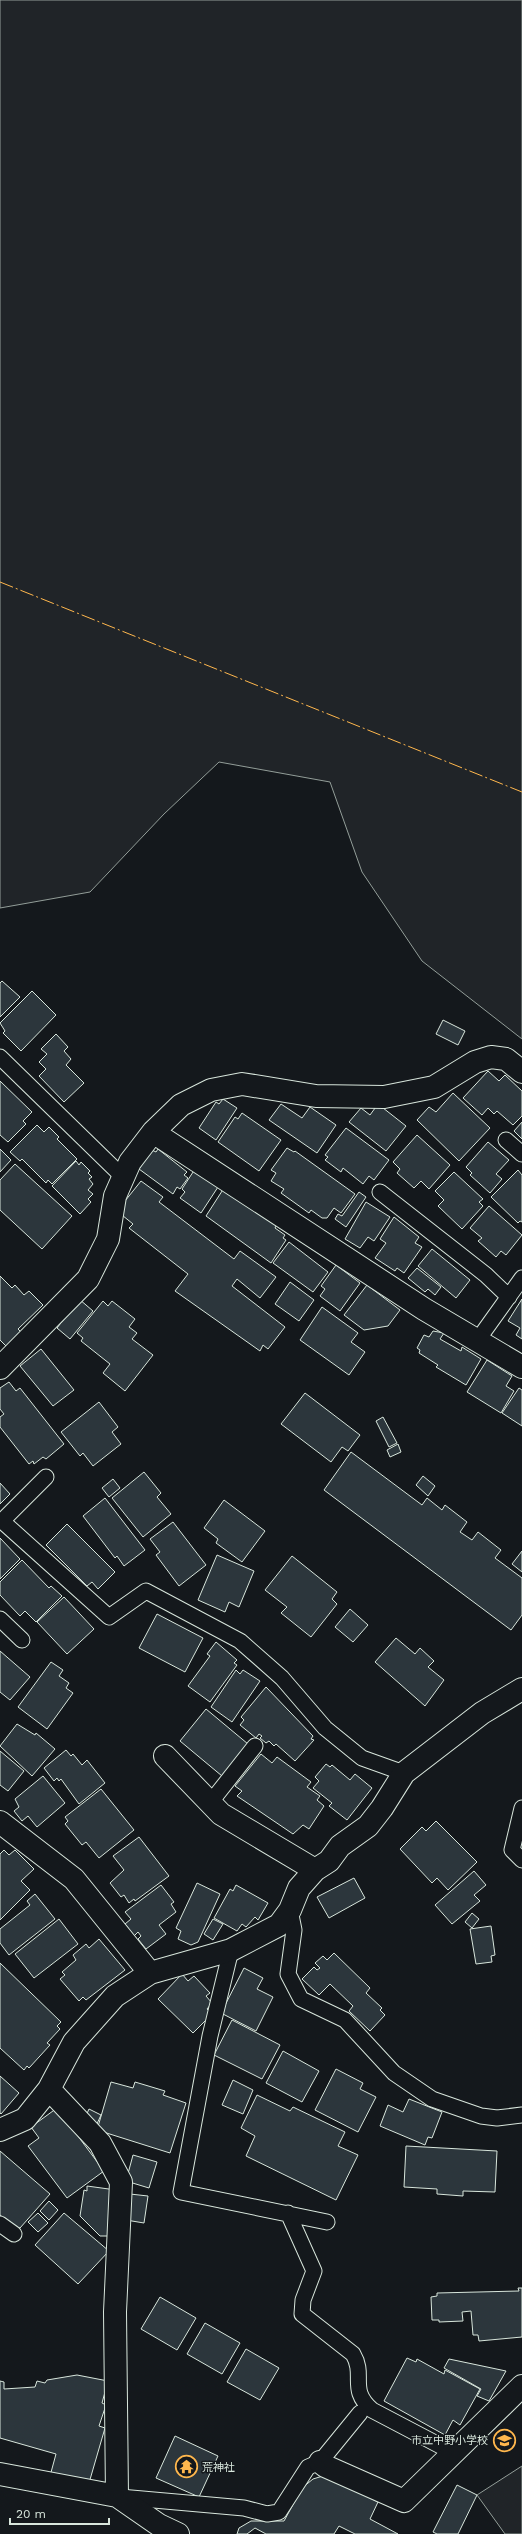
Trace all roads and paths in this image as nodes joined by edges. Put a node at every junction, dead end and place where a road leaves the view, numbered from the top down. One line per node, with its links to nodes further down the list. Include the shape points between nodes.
1 (0, 1056): 6 (lane)
2 (522, 1072): 3 (street, via 506,1059 490,1057 475,1062 434,1087 384,1097 316,1096 242,1084 212,1090 181,1104)
3 (153, 1132): 6 (street, via 130,1162); 10 (street)
4 (506, 1140): 5 (lane)
5 (522, 1154)
6 (123, 1177): 12 (street, via 115,1196 108,1239 88,1279)
7 (380, 1192): 9 (lane, via 486,1275)
8 (522, 1278): 9 (lane)
9 (509, 1297): 10 (lane)
10 (477, 1341): 11 (street)
11 (522, 1367)
12 (0, 1368)
13 (46, 1477): 19 (lane, via 2,1521 109,1617 146,1591 240,1641 282,1678 330,1733 362,1758)
14 (0, 1619): 15 (lane)
15 (22, 1640)
16 (522, 1689): 19 (street, via 482,1713)
17 (255, 1746): 20 (lane)
18 (165, 1756): 20 (street)
19 (404, 1773): 24 (street, via 368,1826 340,1846 329,1861)
20 (210, 1803): 24 (street, via 221,1814)
21 (522, 1808): 23 (lane, via 512,1850)
22 (0, 1822): 27 (street, via 74,1879)
23 (522, 1860)
24 (315, 1870): 25 (street, via 299,1888)
25 (290, 1910): 26 (street, via 279,1925); 29 (lane, via 294,1930 288,1974 300,1999 345,2020 394,2073 432,2100 481,2116 497,2118)
26 (231, 1950): 27 (street); 31 (lane, via 198,2093 181,2192)
27 (150, 1972): 28 (street, via 115,1996 81,2034)
28 (49, 2089): 30 (street, via 25,2119); 40 (street, via 100,2143 121,2182 114,2312)
29 (522, 2115)
30 (0, 2130)
31 (288, 2213): 32 (lane); 37 (lane, via 314,2272 303,2300 302,2314 353,2354 357,2361 359,2394 363,2402 372,2410)
32 (327, 2222)
33 (0, 2224): 34 (lane)
34 (14, 2234)
35 (522, 2386): 37 (street)
36 (360, 2413): 38 (lane, via 330,2446)
37 (452, 2452): 38 (street, via 404,2501)
38 (320, 2462): 40 (lane, via 308,2467 279,2512 267,2514 218,2504)
39 (0, 2474): 40 (street)
40 (116, 2496): 41 (street, via 159,2525)
41 (178, 2534)

